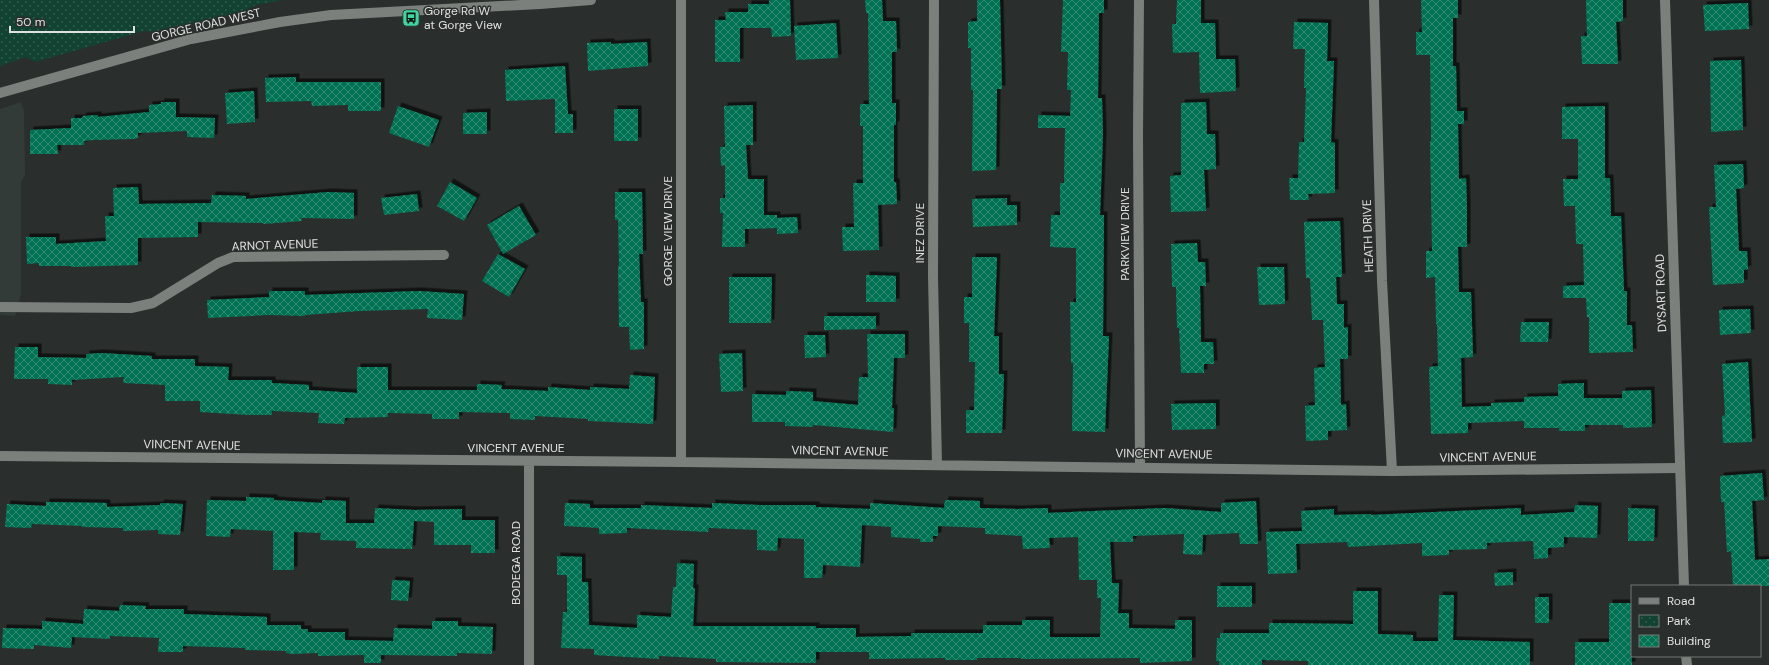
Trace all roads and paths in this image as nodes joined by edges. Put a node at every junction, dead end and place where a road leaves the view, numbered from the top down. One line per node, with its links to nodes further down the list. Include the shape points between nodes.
1 (591, 0): 7 (street, GORGE ROAD WEST, via 331,15 280,22 191,39)
2 (681, 0): 12 (street, GORGE VIEW DRIVE)
3 (934, 0): 13 (street, INEZ DRIVE, via 933,276)
4 (1139, 0): 14 (street, PARKVIEW DRIVE)
5 (1374, 0): 16 (street, HEATH DRIVE, via 1382,281)
6 (1665, 0): 15 (street, DYSART ROAD)
7 (0, 93)
8 (444, 256): 9 (street, ARNOT AVENUE, via 233,257 153,303 131,308)
9 (0, 307)
10 (0, 456): 11 (street, VINCENT AVENUE)
11 (529, 461): 12 (street, VINCENT AVENUE); 18 (street, BODEGA ROAD)
12 (681, 462): 13 (street, VINCENT AVENUE)
13 (937, 465): 14 (street, VINCENT AVENUE)
14 (1140, 467): 16 (street, VINCENT AVENUE)
15 (1680, 468): 16 (street, VINCENT AVENUE); 17 (street, DYSART ROAD)
16 (1392, 471)
17 (1684, 585)
18 (529, 665)

